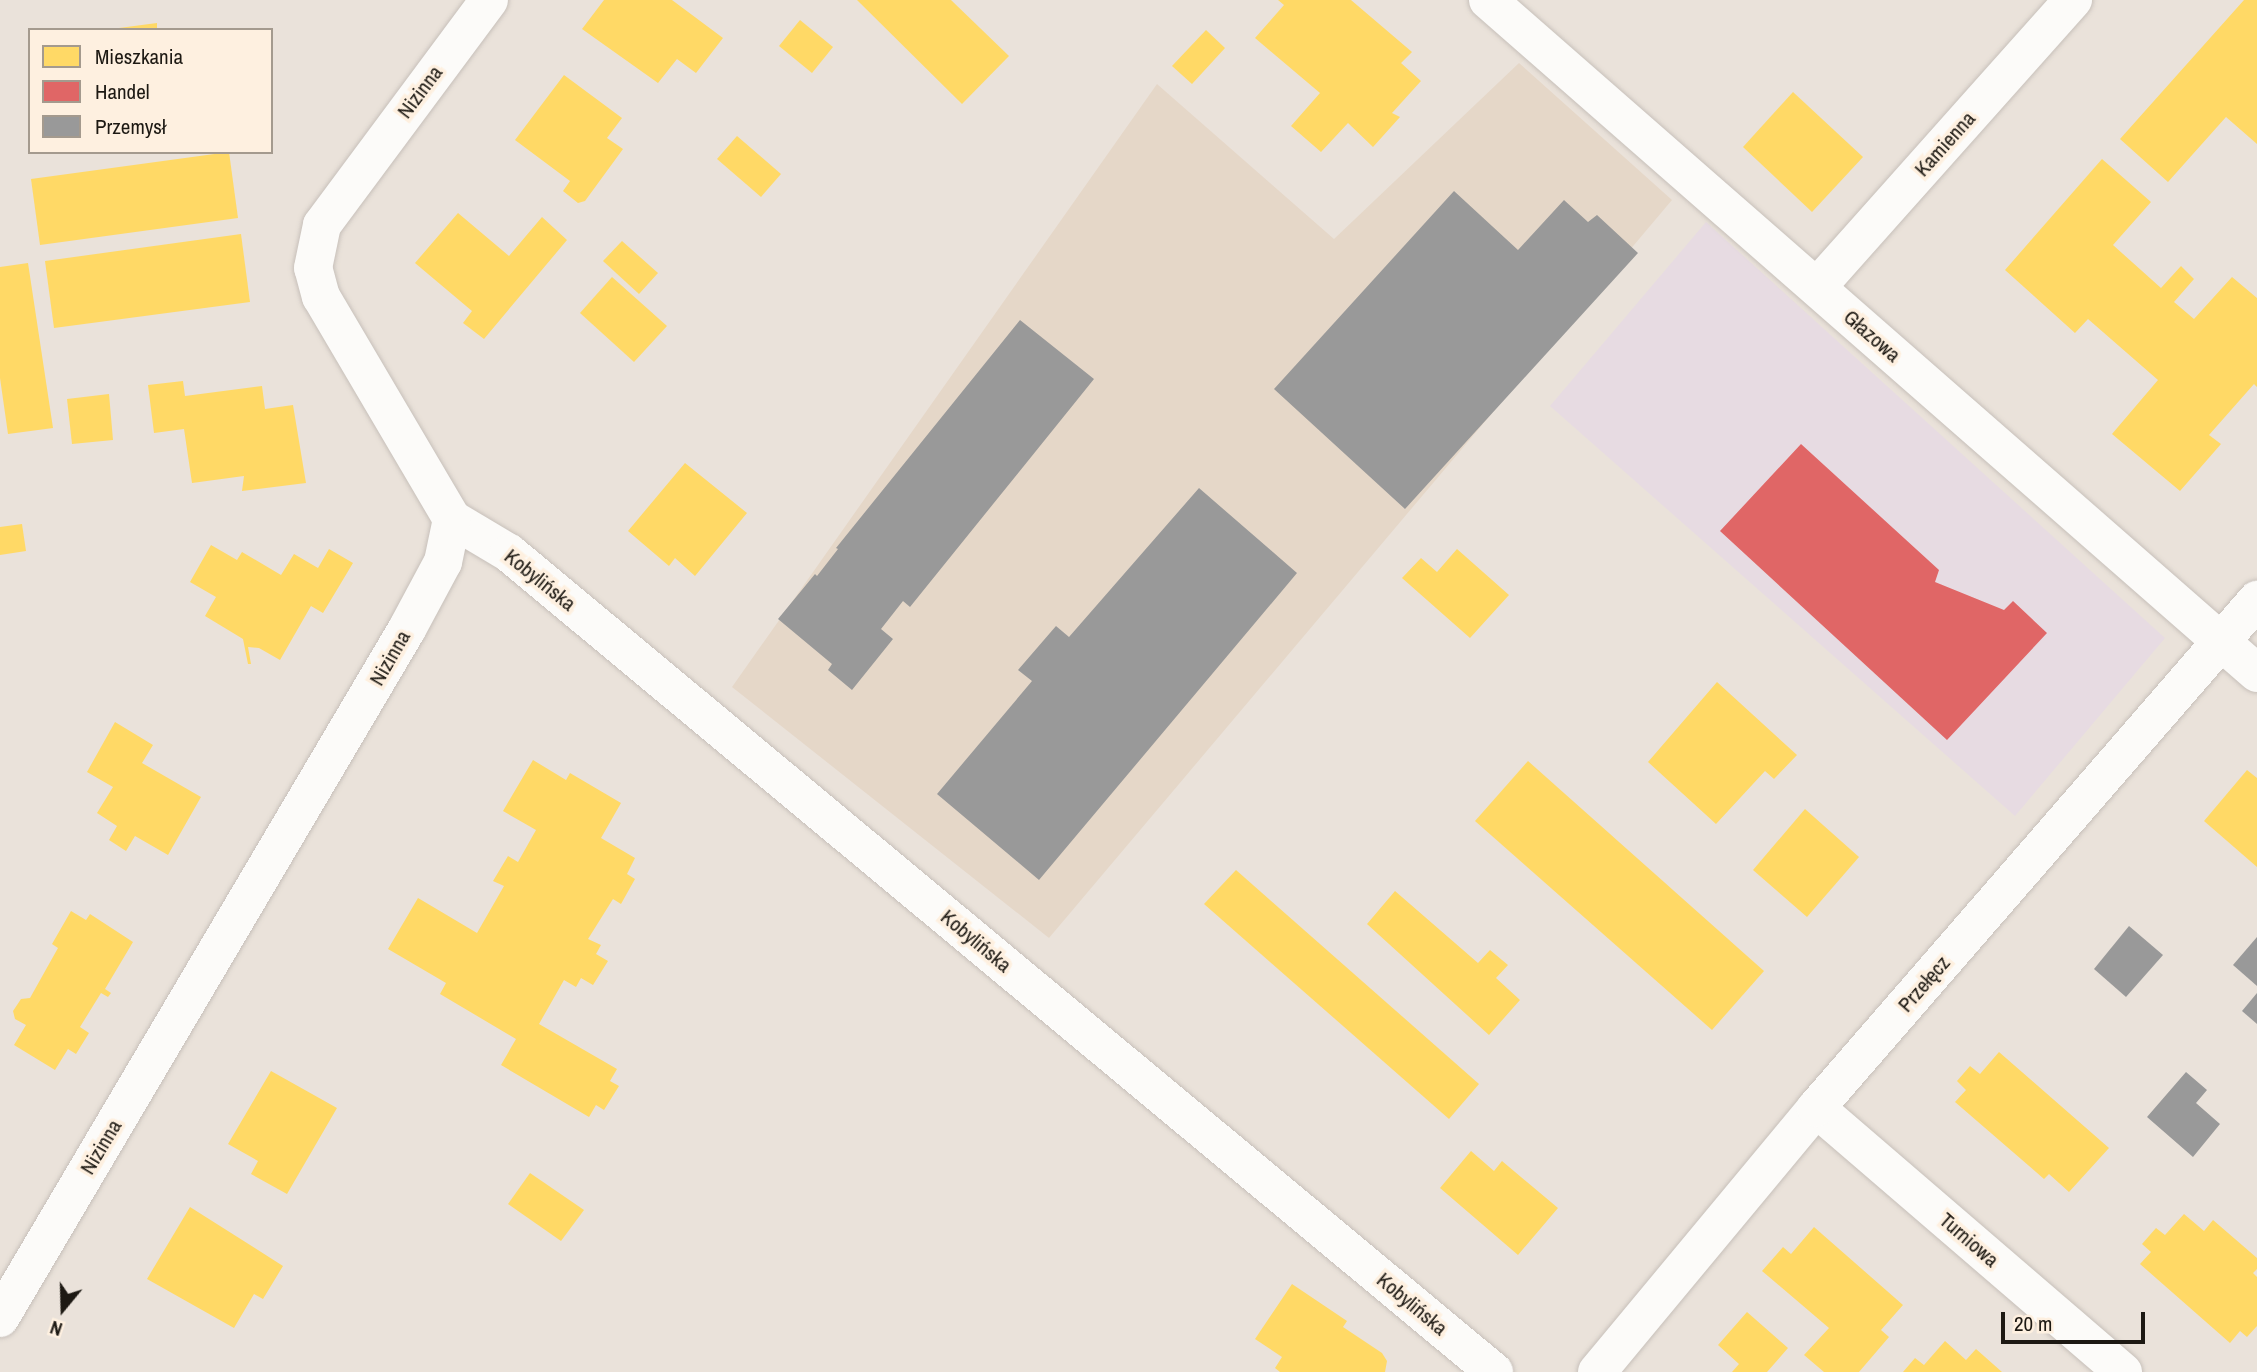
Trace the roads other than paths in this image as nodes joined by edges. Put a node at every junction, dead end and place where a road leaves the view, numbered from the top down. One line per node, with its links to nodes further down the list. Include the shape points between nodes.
1 (489, 0): 5 (street, Nizinna, via 322,225 313,268 321,297)
2 (2073, 0): 4 (street, Kamienna)
3 (1491, 1): 4 (street, Głazowa)
4 (1817, 287): 7 (street, Głazowa)
5 (452, 519): 10 (street, Nizinna, via 443,562 426,596); 11 (street, Kobylińska, via 509,553)
6 (2257, 600): 7 (street, Przełęcz)
7 (2220, 642): 8 (street, Głazowa); 9 (street, Przełęcz)
8 (2257, 673)
9 (1816, 1108): 12 (street, Przełęcz); 13 (street, Turniowa)
10 (0, 1318)
11 (1494, 1372)
12 (1597, 1372)
13 (2123, 1372)

